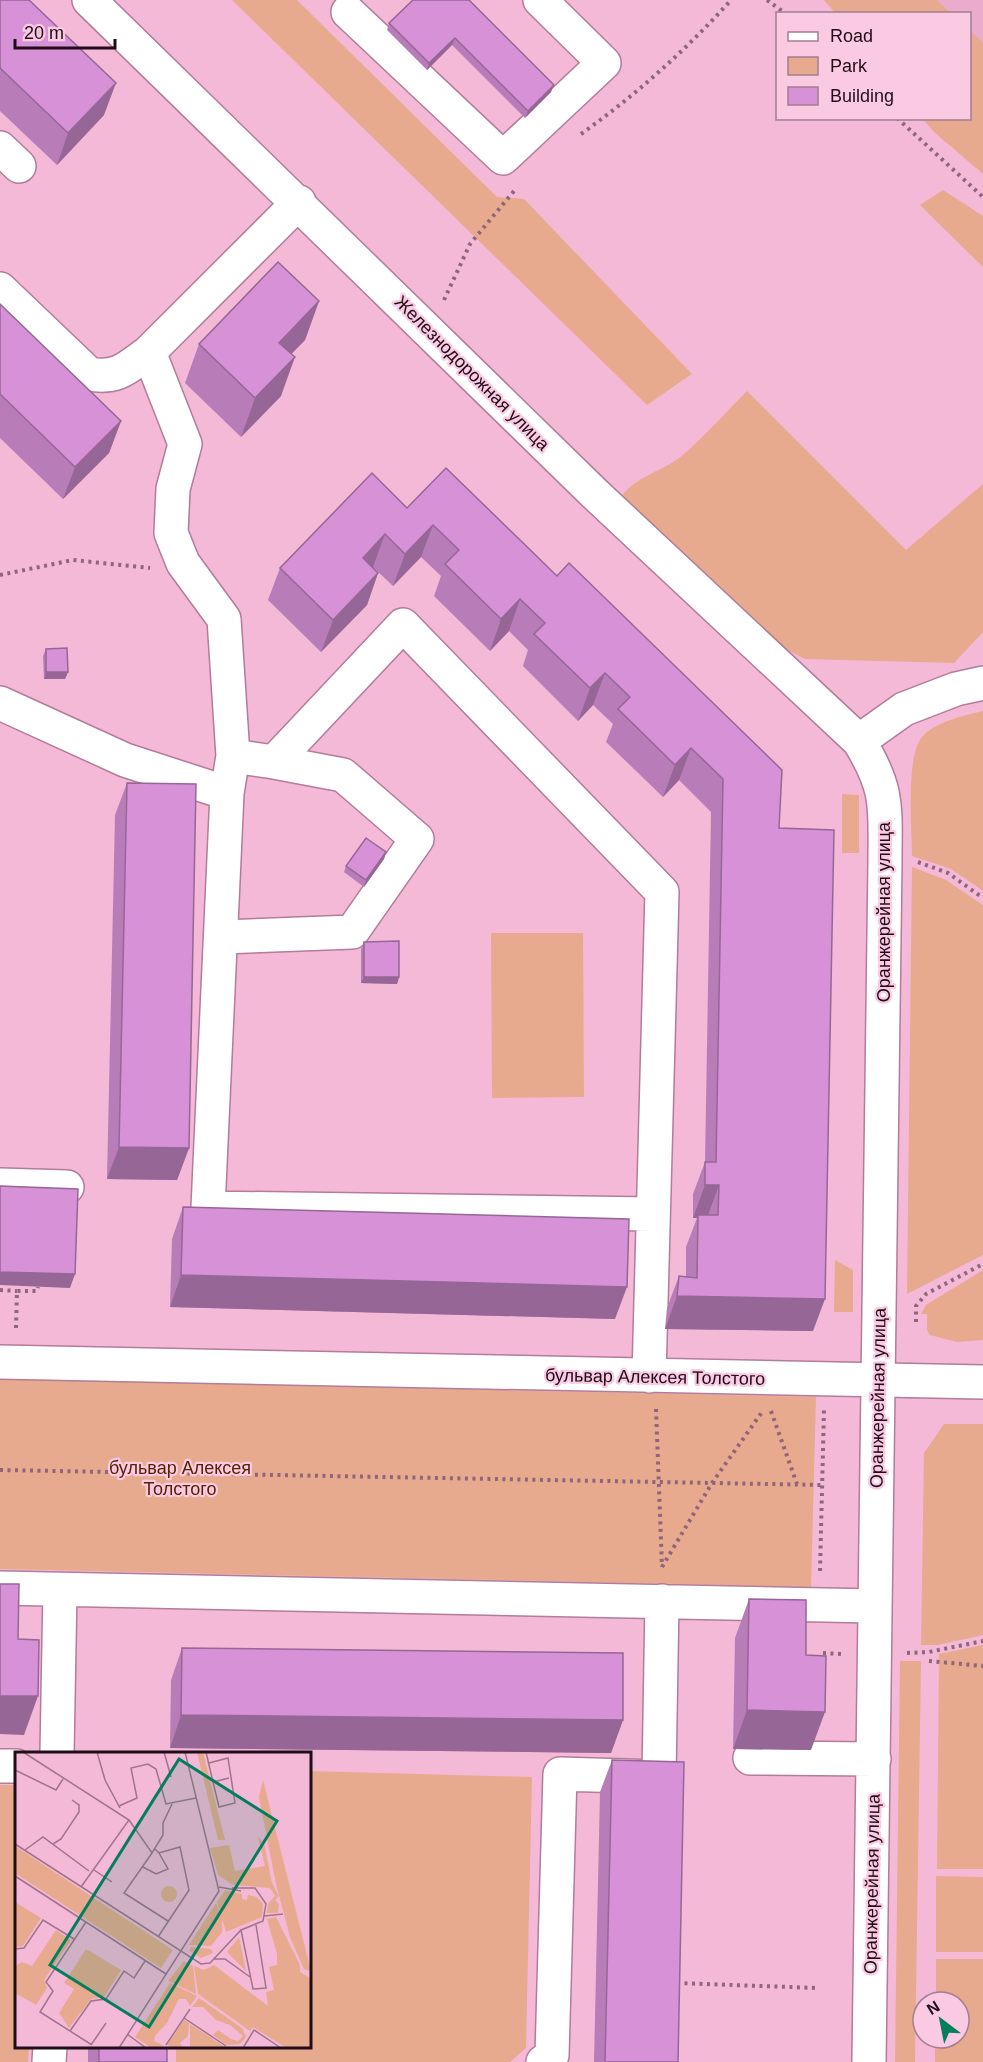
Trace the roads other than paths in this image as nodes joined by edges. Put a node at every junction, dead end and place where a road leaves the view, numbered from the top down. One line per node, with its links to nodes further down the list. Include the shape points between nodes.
1 (89, 0): 4 (street, Железнодорожная улица)
2 (540, 0): 3 (street, via 604,63 503,158)
3 (348, 4)
4 (299, 202): 6 (street); 10 (street, Железнодорожная улица, via 594,493)
5 (0, 289): 6 (street, via 89,374 107,377 122,372)
6 (149, 352): 11 (street, via 185,444 173,489 171,533 183,563 224,619)
7 (983, 660): 8 (street)
8 (970, 686): 10 (street, via 904,709)
9 (0, 703): 13 (street, via 125,760)
10 (859, 741): 20 (street, Оранжерейная улица, via 877,771 885,797)
11 (232, 756): 12 (street); 13 (street)
12 (274, 762): 14 (street, via 343,776 417,839 352,932); 17 (street, via 403,625 662,892)
13 (227, 793): 14 (street)
14 (222, 937): 17 (street, via 207,1208)
15 (0, 1185): 16 (street)
16 (67, 1187)
17 (652, 1214): 19 (street)
18 (0, 1362): 19 (street, бульвар Алексея Толстого)
19 (649, 1376): 20 (street, бульвар Алексея Толстого)
20 (878, 1382): 21 (street, бульвар Алексея Толстого); 25 (street, Оранжерейная улица)
21 (983, 1382)
22 (0, 1588): 24 (street)
23 (662, 1589): 24 (street); 25 (street); 31 (street, via 658,1777 560,1774 552,2055)
24 (60, 1590): 26 (street)
25 (875, 1606): 28 (street, Оранжерейная улица)
26 (57, 1752)
27 (750, 1758): 28 (street)
28 (874, 1759): 32 (street, Оранжерейная улица)
29 (50, 2047): 30 (street)
30 (49, 2062)
31 (543, 2062)
32 (869, 2062)

